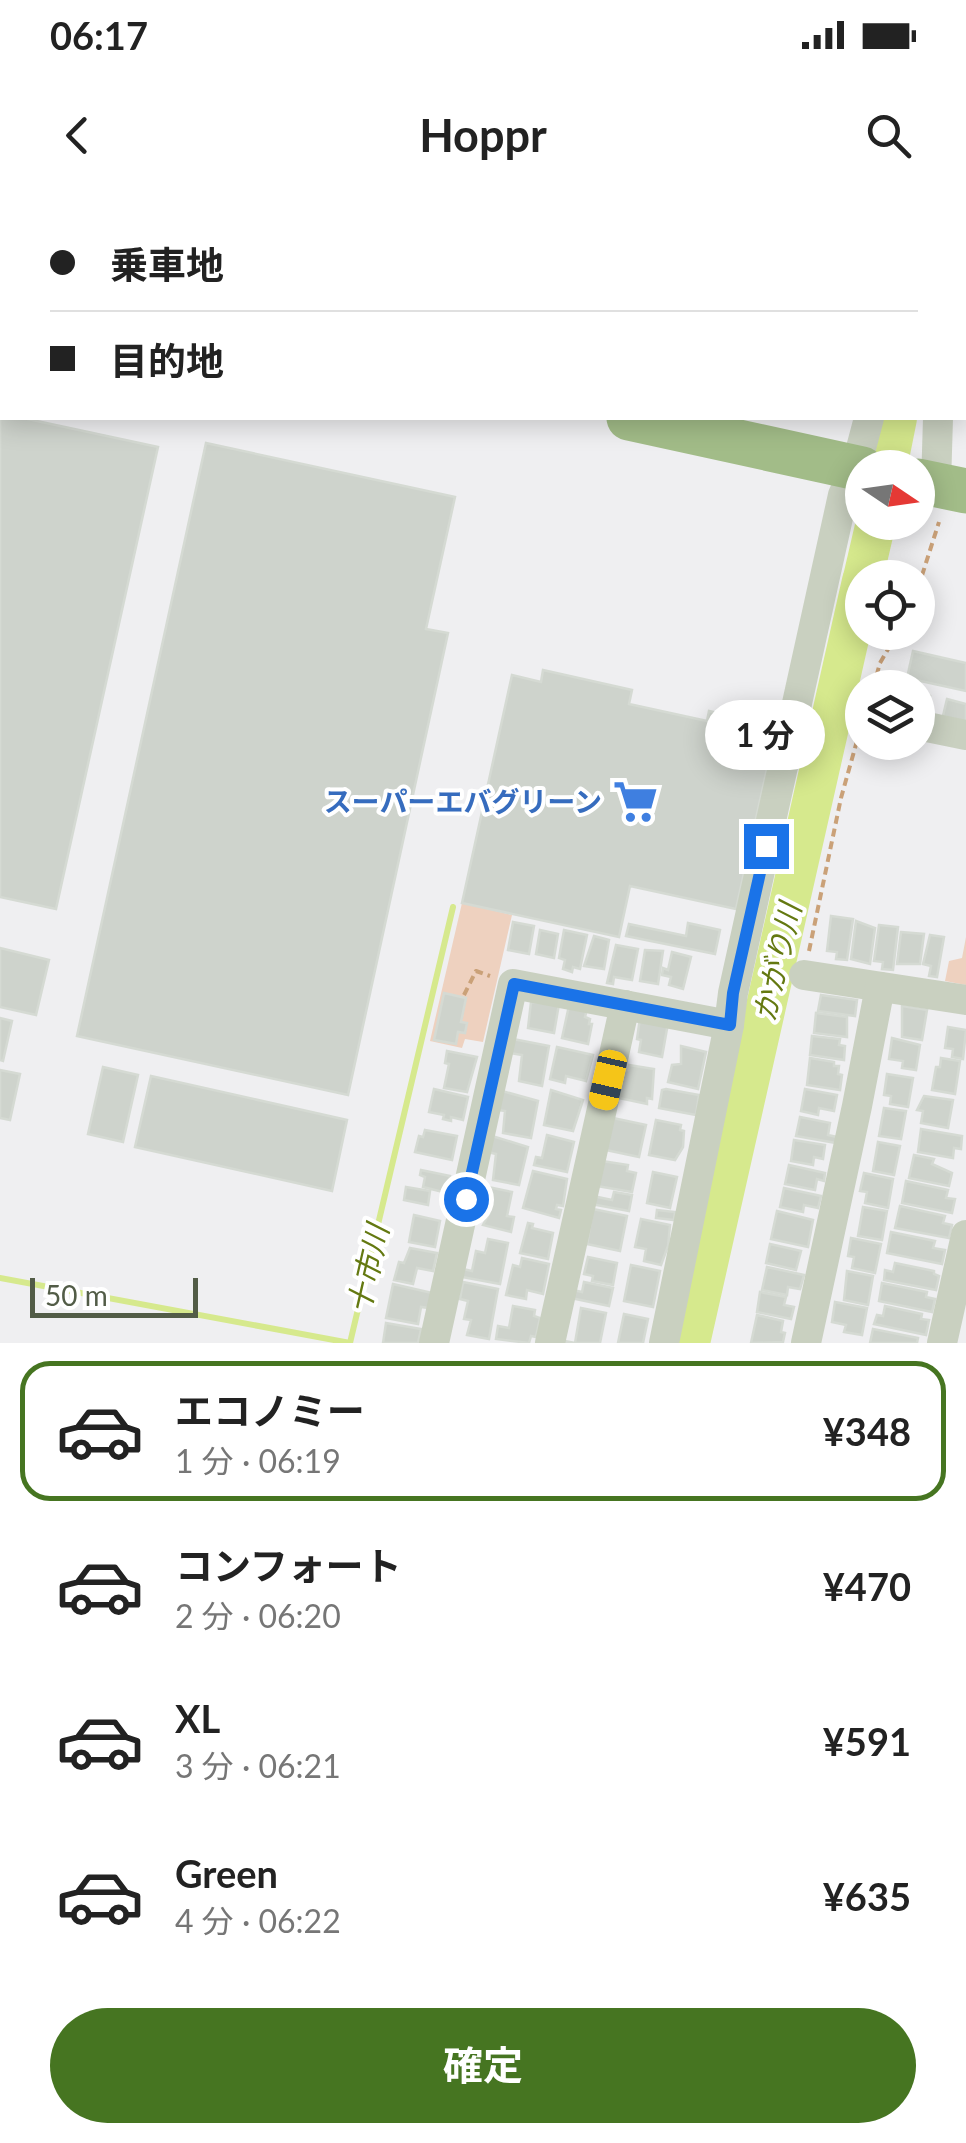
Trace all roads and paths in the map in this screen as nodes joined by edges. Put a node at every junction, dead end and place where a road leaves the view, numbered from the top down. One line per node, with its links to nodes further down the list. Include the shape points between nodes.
1 (639, 420): 5 (highway)
2 (868, 420): 4 (street)
3 (938, 420): 6 (street)
4 (862, 450)
5 (845, 465)
6 (936, 485): 8 (path, via 940,523)
7 (845, 492): 18 (street)
8 (927, 560)
9 (935, 728): 10 (street)
10 (966, 736)
11 (851, 760): 12 (path)
12 (804, 975): 14 (street)
13 (514, 984): 15 (path, via 476,971); 17 (street); 20 (street)
14 (880, 987): 16 (street); 23 (street)
15 (464, 995)
16 (966, 1000)
17 (625, 1005): 18 (street); 21 (street)
18 (730, 1025): 22 (street)
19 (966, 1236): 24 (street)
20 (434, 1343)
21 (550, 1343)
22 (664, 1343)
23 (806, 1343)
24 (942, 1343)

